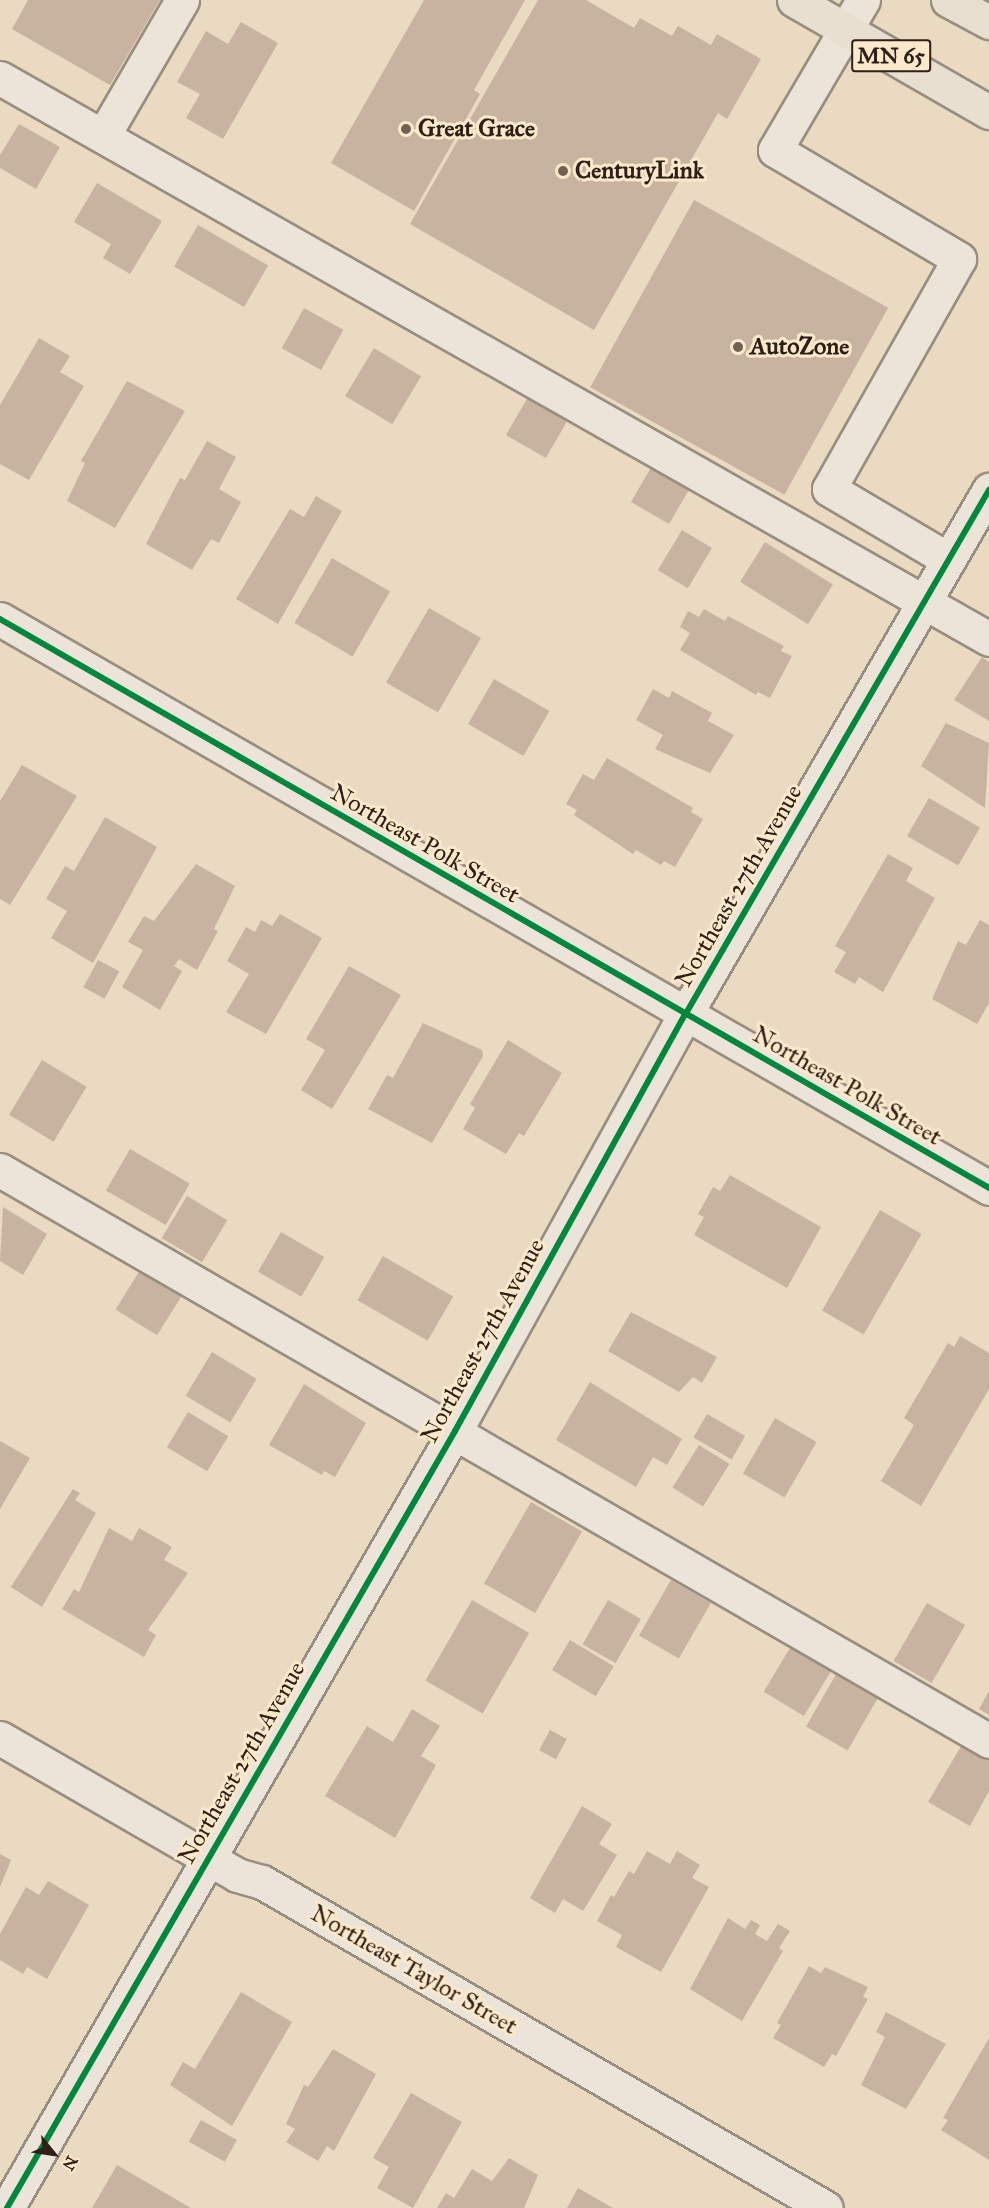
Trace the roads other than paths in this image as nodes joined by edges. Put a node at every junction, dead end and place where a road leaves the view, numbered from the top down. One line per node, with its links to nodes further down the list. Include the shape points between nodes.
1 (182, 0): 9 (street)
2 (794, 0): 6 (main road, MN 65)
3 (863, 0): 6 (street)
4 (948, 0): 5 (main road)
5 (989, 22)
6 (846, 30): 8 (main road, MN 65); 11 (street, via 776,150 959,259 829,489)
7 (0, 78): 9 (street)
8 (989, 112)
9 (103, 136): 12 (street)
10 (989, 490): 11 (street, Northeast 27th Avenue)
11 (949, 561): 12 (street, Northeast 27th Avenue)
12 (925, 603): 14 (street); 15 (street, Northeast 27th Avenue)
13 (0, 619): 15 (street, Northeast Polk Street)
14 (989, 639)
15 (685, 1015): 17 (street, Northeast Polk Street); 18 (street, Northeast 27th Avenue)
16 (0, 1170): 18 (street)
17 (989, 1188)
18 (455, 1431): 20 (street); 21 (street, Northeast 27th Avenue)
19 (0, 1738): 21 (street, Northeast Taylor Street)
20 (989, 1741)
21 (208, 1858): 22 (street, Northeast 27th Avenue); 23 (street, Northeast Taylor Street, via 237,1875 262,1882)
22 (7, 2208)
23 (826, 2208)

